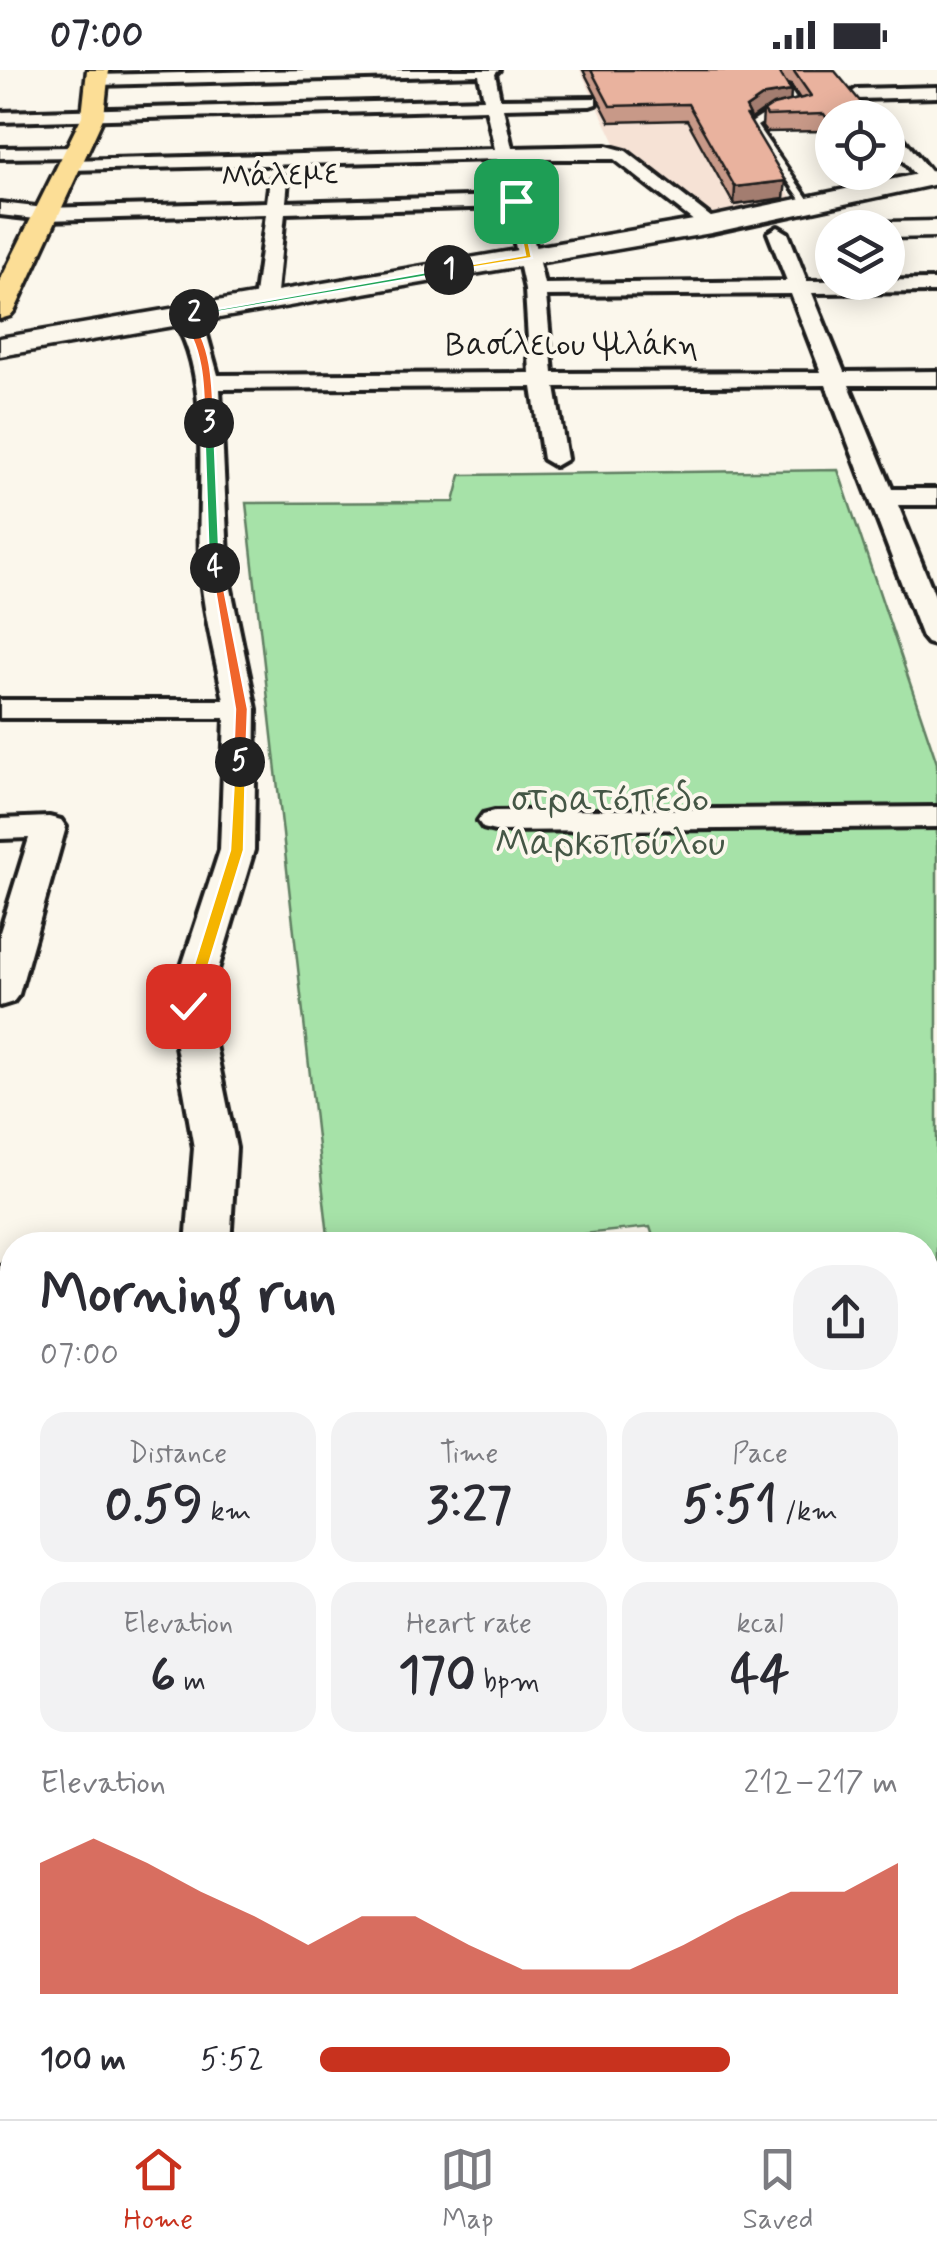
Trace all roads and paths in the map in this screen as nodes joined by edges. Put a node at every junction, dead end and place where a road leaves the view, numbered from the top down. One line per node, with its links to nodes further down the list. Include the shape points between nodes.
1 (487, 70): 2 (street); 8 (street)
2 (287, 72): 3 (street); 11 (street)
3 (98, 75): 9 (main road)
4 (785, 88): 20 (lane, via 801,112 752,125)
5 (937, 92): 6 (street, via 852,88)
6 (862, 100)
7 (590, 101): 8 (street)
8 (494, 104): 11 (street); 14 (street)
9 (93, 116): 10 (street); 11 (street); 15 (main road)
10 (0, 117)
11 (282, 134): 14 (street); 15 (street); 18 (street)
12 (905, 149): 16 (street)
13 (0, 153): 15 (street)
14 (505, 153): 17 (street); 21 (street, via 620,155)
15 (64, 168): 22 (main road)
16 (932, 178): 20 (main road)
17 (516, 201): 18 (street, Μάλεμε); 26 (street)
18 (278, 206): 22 (street, Μάλεμε); 31 (street)
19 (0, 209): 22 (street, Μάλεμε)
20 (811, 219): 21 (main road); 25 (main road)
21 (711, 225): 25 (main road, via 725,232); 26 (main road)
22 (33, 226): 30 (main road)
23 (937, 229): 24 (main road)
24 (905, 230)
25 (778, 232): 28 (street)
26 (529, 256): 29 (street); 31 (main road)
27 (937, 286): 28 (street)
28 (799, 287): 29 (street); 35 (street)
29 (535, 290): 34 (street)
30 (4, 294)
31 (265, 302): 32 (main road)
32 (182, 316): 33 (main road); 37 (street, via 194,328)
33 (0, 347)
34 (542, 378): 35 (street, Βασίλειου Ψιλάκη); 37 (street, Βασίλειου Ψιλάκη); 38 (street)
35 (835, 378): 36 (street, Βασίλειου Ψιλάκη); 39 (street)
36 (937, 378)
37 (208, 382): 43 (street, via 215,579)
38 (555, 460)
39 (882, 497): 40 (street); 41 (street)
40 (937, 497)
41 (934, 620)
42 (0, 709): 43 (street)
43 (242, 709): 48 (street, via 237,850 188,1006 215,1148)
44 (937, 818): 45 (street)
45 (495, 821)
46 (0, 828): 47 (street, via 50,827)
47 (0, 994)
48 (209, 1232)

